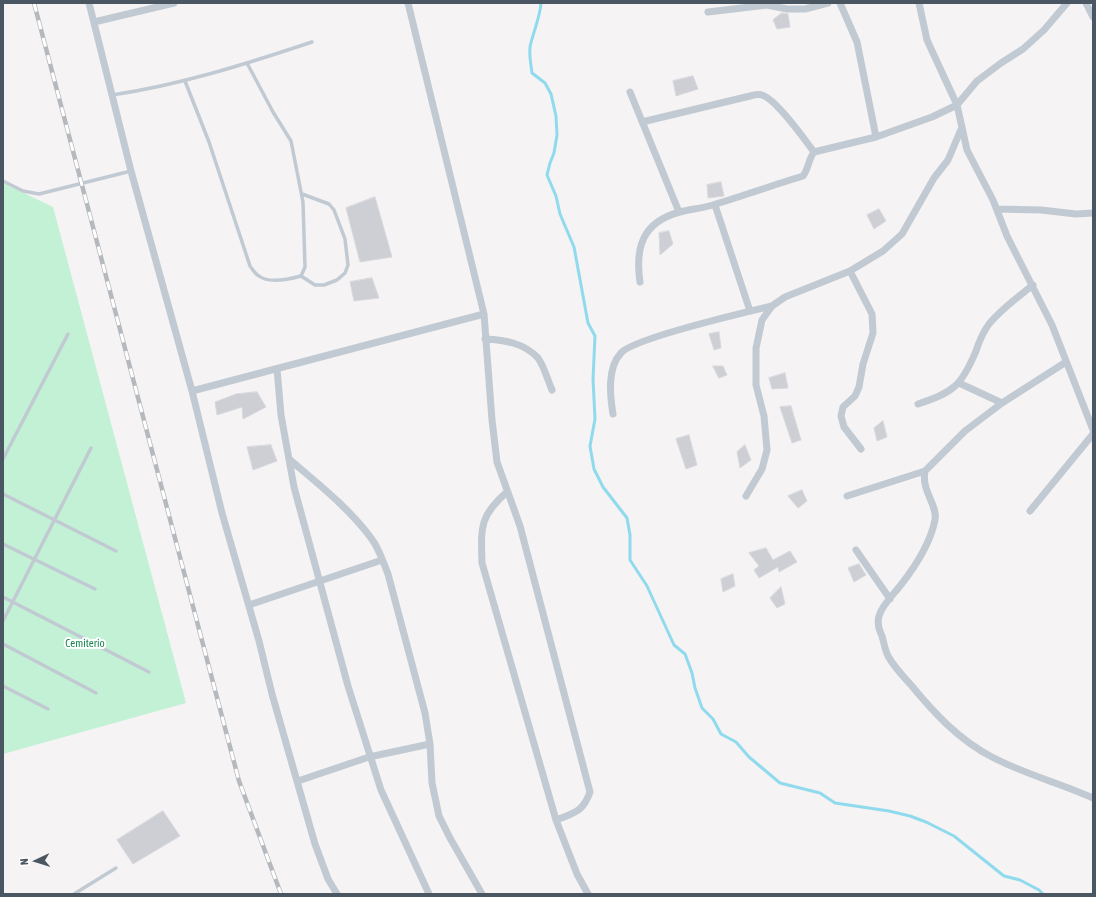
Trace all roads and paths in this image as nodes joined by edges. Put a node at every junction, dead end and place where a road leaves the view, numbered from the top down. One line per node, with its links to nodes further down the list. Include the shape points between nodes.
1 (89, 3): 11 (street)
2 (174, 3): 11 (street)
3 (408, 3): 35 (street)
4 (828, 3): 9 (street, via 806,9 787,9 767,4)
5 (840, 3): 20 (street, via 857,42)
6 (918, 3): 17 (street, via 927,40)
7 (1067, 3): 17 (street, via 1044,30 1023,49 976,81)
8 (1086, 3): 10 (street)
9 (708, 12)
10 (1093, 17)
11 (94, 22): 16 (street)
12 (312, 42): 13 (lane)
13 (247, 63): 14 (lane); 24 (lane, via 292,141)
14 (185, 81): 16 (lane); 30 (lane, via 209,142 250,266 259,277 268,280)
15 (630, 92): 18 (street)
16 (112, 95): 22 (street)
17 (957, 105): 19 (street); 20 (street)
18 (642, 122): 21 (street, via 761,94 797,129); 27 (street)
19 (962, 127): 26 (street, via 967,150); 29 (street, via 948,160 934,178 902,234 883,251)
20 (876, 137): 21 (street)
21 (814, 152): 25 (street, via 810,157 808,170 803,176)
22 (132, 171): 23 (lane, via 39,194 23,191); 42 (street)
23 (3, 181)
24 (302, 194): 30 (lane, via 305,267); 30 (lane, via 328,204 334,210 344,238 348,265 345,273 336,280 324,284 315,285)
25 (715, 205): 27 (street); 34 (street)
26 (997, 209): 28 (street); 32 (street, via 1007,236)
27 (679, 212): 31 (street, via 658,222 643,237 638,250 637,264)
28 (1093, 213)
29 (850, 271): 33 (street); 49 (street, via 872,314 873,333 859,387 855,396 843,407 841,416 844,427)
30 (301, 276)
31 (640, 282)
32 (1033, 285): 38 (street); 40 (street, via 988,325)
33 (772, 306): 34 (street); 55 (street, via 762,320 756,348 756,385 764,416 767,450 762,469)
34 (750, 311): 45 (street, via 664,335 630,346 621,352 611,376 610,400)
35 (484, 314): 37 (street); 39 (street)
36 (68, 334): 50 (lane)
37 (486, 339): 41 (street, via 502,340 522,346 538,359); 53 (street, via 497,462)
38 (1066, 362): 43 (street); 46 (street)
39 (277, 369): 42 (street); 51 (street, via 281,415)
40 (959, 383): 43 (street); 44 (street, via 940,396)
41 (552, 390)
42 (192, 391): 69 (street, via 222,514)
43 (1002, 403): 52 (street, via 965,431)
44 (918, 404)
45 (613, 414)
46 (1093, 430)
47 (1093, 434): 57 (street)
48 (91, 448): 58 (lane)
49 (861, 449)
50 (3, 459)
51 (289, 459): 63 (street, via 341,505 371,538); 64 (street)
52 (924, 471): 56 (street); 67 (street, via 925,489 935,518 932,531 913,570)
53 (507, 492): 80 (street, via 485,515 481,534 482,563); 80 (street, via 520,526 590,792 586,804 577,812)
54 (3, 494): 58 (lane)
55 (746, 496)
56 (847, 496)
57 (1030, 512)
58 (54, 520): 61 (lane); 62 (lane)
59 (3, 544): 62 (lane)
60 (856, 550): 67 (street)
61 (116, 551)
62 (34, 559): 65 (lane); 68 (lane)
63 (382, 560): 64 (street); 76 (street, via 415,675)
64 (320, 582): 69 (street); 77 (street)
65 (95, 589)
66 (3, 597): 68 (lane)
67 (890, 599): 79 (street, via 878,616 888,657 938,717 967,741 992,757)
68 (13, 602): 70 (lane); 72 (lane)
69 (249, 605): 78 (street)
70 (3, 621)
71 (3, 644): 74 (lane)
72 (150, 672)
73 (3, 686): 75 (lane)
74 (96, 693)
75 (48, 709)
76 (430, 744): 77 (street); 82 (street, via 432,783 439,816)
77 (369, 757): 78 (street); 85 (street, via 381,790)
78 (298, 781): 84 (street, via 315,844 328,879)
79 (1093, 798)
80 (556, 820): 86 (street, via 577,874)
81 (116, 868): 83 (lane)
82 (481, 893)
83 (74, 894)
84 (337, 894)
85 (429, 894)
86 (588, 894)

